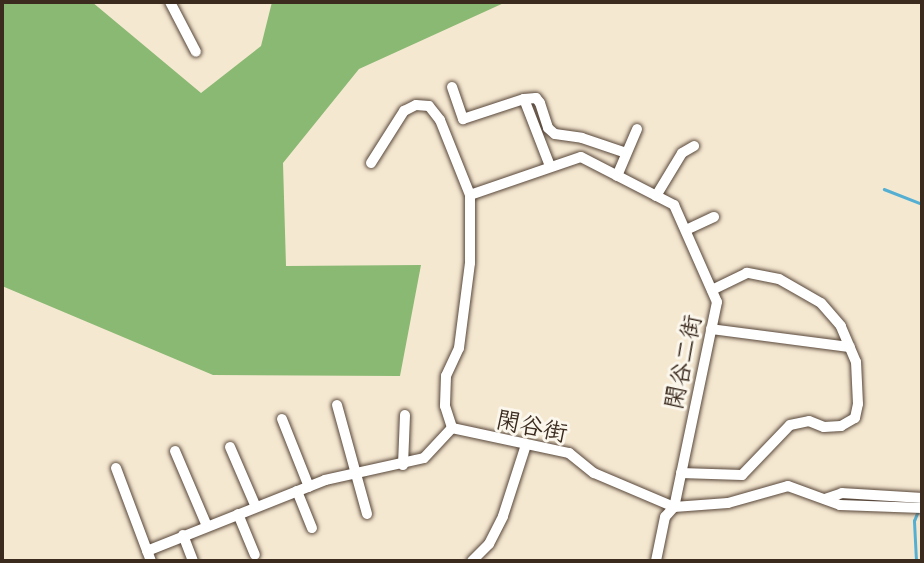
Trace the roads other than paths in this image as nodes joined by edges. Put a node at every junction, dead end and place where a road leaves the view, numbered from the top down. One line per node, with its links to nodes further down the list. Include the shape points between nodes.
1 (170, 2): 2 (street)
2 (196, 52)
3 (452, 87): 4 (street, via 463,119)
4 (524, 99): 7 (street, via 536,98 555,134); 9 (street)
5 (637, 129): 7 (street)
6 (694, 146): 12 (street, via 682,153)
7 (626, 153): 10 (street)
8 (371, 163): 11 (street, via 404,111 416,105 429,106 440,120)
9 (550, 166): 10 (street, 閑谷二街, via 581,158); 11 (street, 閑谷二街)
10 (617, 176): 12 (street, 閑谷二街)
11 (470, 195): 21 (street, via 470,263 459,348 446,376 445,406)
12 (656, 196): 14 (street, 閑谷二街, via 674,205)
13 (714, 217): 14 (street)
14 (686, 230): 15 (street, 閑谷二街)
15 (712, 290): 16 (street, 閑谷二街, via 717,302); 17 (street, via 747,274 779,279 821,303 841,326)
16 (711, 329): 17 (street); 27 (street, 閑谷二街)
17 (849, 347): 27 (street, via 856,362 855,418 841,426 824,427 809,421 790,425 742,475)
18 (337, 405): 28 (street)
19 (405, 415): 25 (street)
20 (282, 419): 29 (street)
21 (452, 428): 22 (street, 閑谷街); 25 (street, via 424,458)
22 (526, 445): 34 (street, 閑谷街, via 569,453 594,473); 44 (street, via 503,516 489,544)
23 (230, 447): 33 (street)
24 (175, 451): 38 (street)
25 (403, 465): 28 (street)
26 (116, 468): 42 (street)
27 (681, 473): 34 (street, 閑谷二街)
28 (359, 474): 29 (street); 37 (street)
29 (309, 486): 30 (street)
30 (297, 491): 33 (street); 39 (street)
31 (919, 496): 32 (street, 閑谷街, via 842,493)
32 (825, 499): 34 (street, 閑谷街, via 788,486 728,503); 35 (street, 閑谷街, via 840,505)
33 (256, 507): 36 (street)
34 (674, 507): 45 (street, 閑谷二街, via 666,517)
35 (919, 508)
36 (238, 514): 38 (street); 41 (street)
37 (367, 514)
38 (207, 526): 40 (street)
39 (312, 528)
40 (183, 536): 42 (street); 43 (street)
41 (255, 555)
42 (149, 556)
43 (193, 561)
44 (472, 561)
45 (656, 561)

